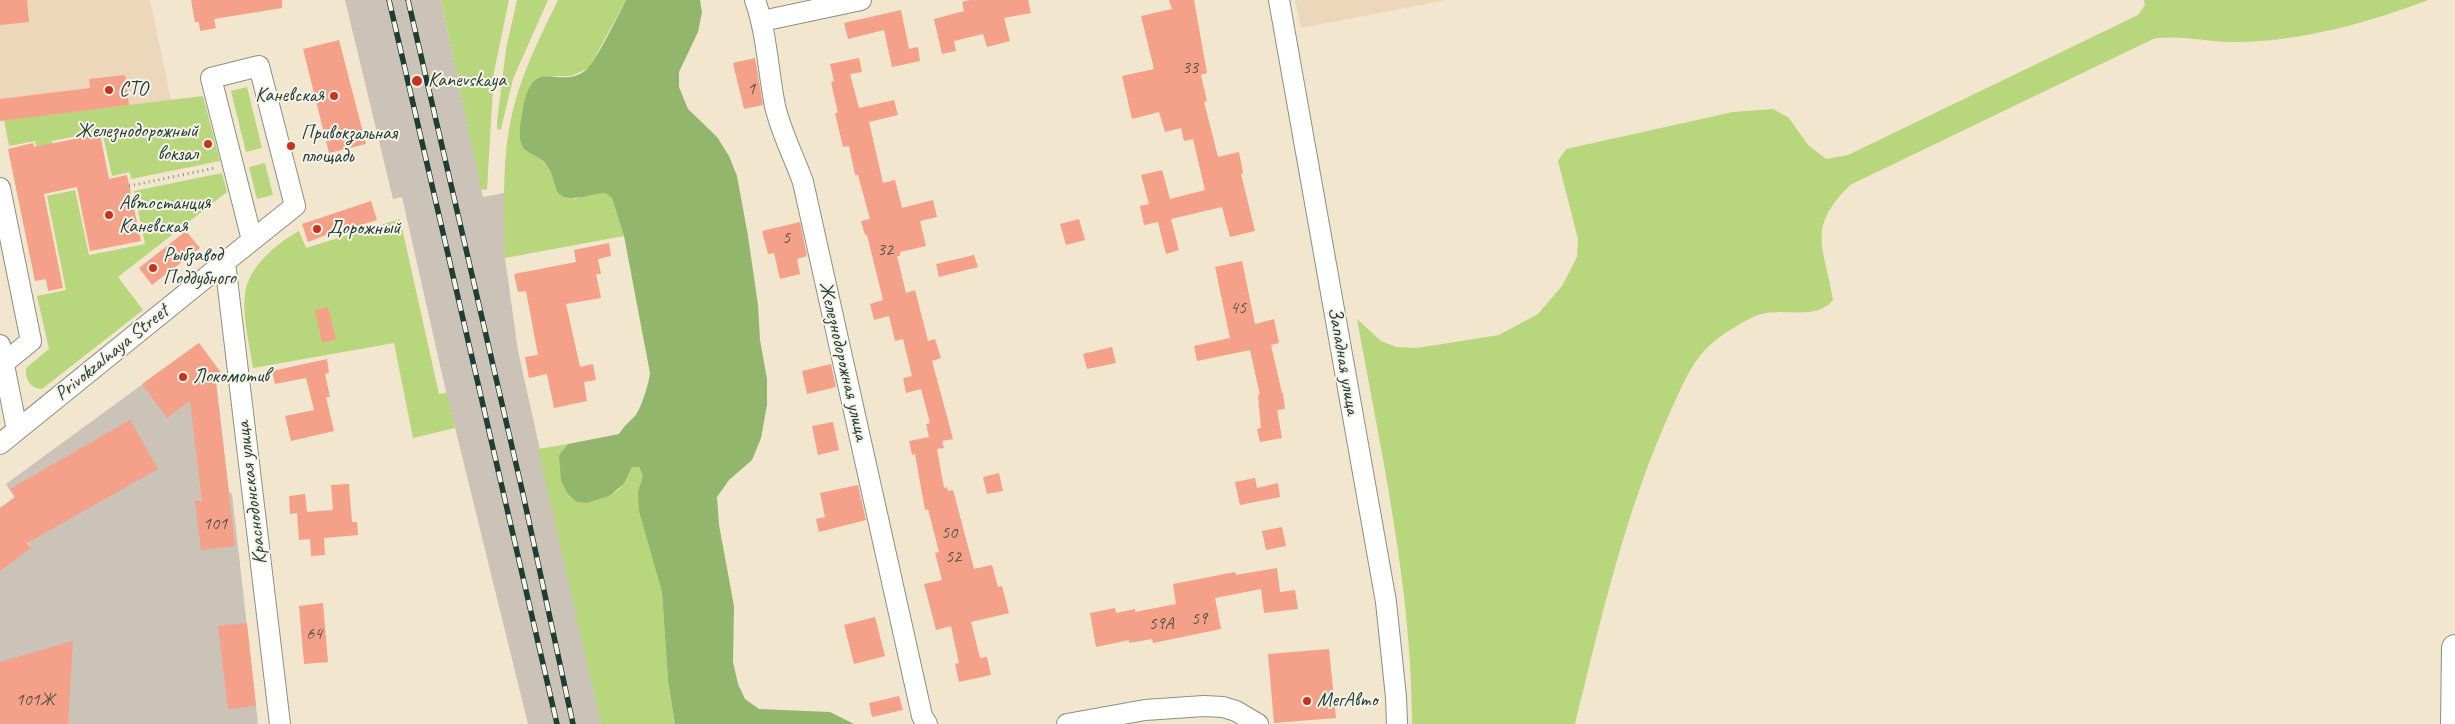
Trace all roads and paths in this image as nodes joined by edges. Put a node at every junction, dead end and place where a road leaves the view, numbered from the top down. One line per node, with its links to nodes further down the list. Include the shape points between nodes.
1 (755, 0): 4 (street, Железнодорожная улица)
2 (861, 0): 4 (street)
3 (1278, 0): 18 (street, Западная улица, via 1386,602)
4 (762, 21): 15 (street, Железнодорожная улица, via 776,108 803,182)
5 (233, 164): 6 (path); 8 (street); 8 (street, Privokzalnaya Street, via 211,78 259,66 294,206)
6 (129, 186)
7 (0, 188): 10 (street, via 31,341)
8 (252, 240): 9 (street, Privokzalnaya Street)
9 (225, 262): 11 (street, Privokzalnaya Street); 14 (street, Краснодонская улица)
10 (2, 354): 11 (street)
11 (17, 430): 12 (street, Privokzalnaya Street)
12 (0, 444)
13 (2455, 648): 19 (main road)
14 (280, 724)
15 (926, 724)
16 (1067, 724): 17 (street, via 1144,710 1204,706 1236,711)
17 (1258, 724)
18 (1397, 724)
19 (2454, 724)

